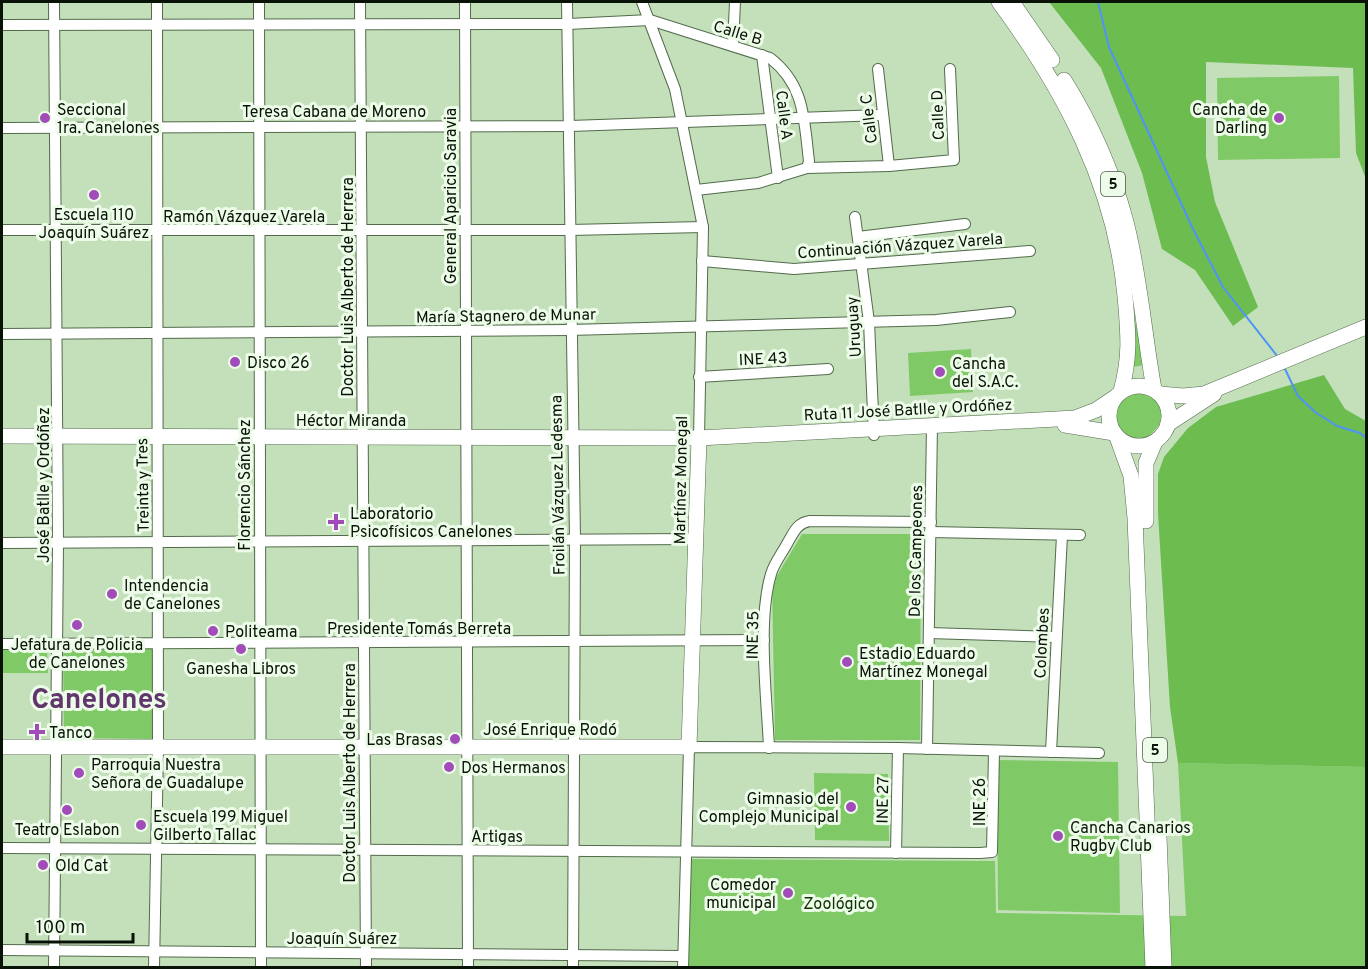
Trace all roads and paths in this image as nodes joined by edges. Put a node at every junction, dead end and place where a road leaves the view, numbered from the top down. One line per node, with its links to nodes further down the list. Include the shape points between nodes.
1 (54, 2): 18 (street, José Batlle y Ordóñez)
2 (157, 2): 17 (street, Treinta y Tres)
3 (259, 2): 12 (street, Florencio Sánchez)
4 (360, 2): 13 (street, Doctor Luis Alberto de Herrera)
5 (465, 2): 14 (street, General Aparicio Saravia)
6 (567, 2): 15 (street, Froilán Vázquez Ledesma)
7 (642, 2): 11 (street, Martínez Monegal)
8 (735, 2): 19 (street)
9 (999, 2): 67 (highway, 5, via 1053,80 1102,183 1121,256 1129,328 1129,363)
10 (1012, 2): 66 (highway, 5, via 1077,101 1102,154 1131,246)
11 (650, 20): 15 (street); 19 (street, Calle B); 26 (street, Martínez Monegal, via 675,89)
12 (259, 24): 13 (street); 17 (street); 32 (street, Florencio Sánchez)
13 (361, 24): 14 (street); 28 (street, Doctor Luis Alberto de Herrera)
14 (465, 24): 15 (street); 29 (street, General Aparicio Saravia)
15 (568, 24): 30 (street, Froilán Vázquez Ledesma)
16 (2, 25): 18 (street)
17 (157, 25): 18 (street); 27 (street, Treinta y Tres)
18 (55, 26): 31 (street, José Batlle y Ordóñez)
19 (733, 46): 20 (street, Calle B)
20 (762, 55): 24 (street, Calle B, via 788,75 800,95); 25 (street, Calle A)
21 (878, 69): 23 (street, Calle C)
22 (950, 69): 34 (street, Calle D, via 954,160)
23 (882, 115): 24 (street, Teresa Cabana de Moreno); 34 (street, Calle C)
24 (804, 118): 25 (street, Teresa Cabana de Moreno); 35 (street, Calle B)
25 (770, 119): 26 (street, Teresa Cabana de Moreno); 36 (street, Calle A)
26 (682, 123): 30 (street, Teresa Cabana de Moreno); 37 (street, Martínez Monegal)
27 (156, 126): 31 (street, Teresa Cabana de Moreno); 32 (street, Teresa Cabana de Moreno); 46 (street, Treinta y Tres)
28 (361, 126): 29 (street, Teresa Cabana de Moreno); 32 (street, Teresa Cabana de Moreno); 47 (street, Doctor Luis Alberto de Herrera)
29 (465, 126): 30 (street, Teresa Cabana de Moreno); 43 (street, General Aparicio Saravia)
30 (570, 126): 44 (street, Froilán Vázquez Ledesma)
31 (55, 127): 33 (street, Teresa Cabana de Moreno); 45 (street, José Batlle y Ordóñez)
32 (259, 127): 42 (street, Florencio Sánchez)
33 (2, 128)
34 (889, 166): 35 (street)
35 (807, 168): 36 (street)
36 (778, 178): 37 (street)
37 (696, 190): 40 (street, Martínez Monegal)
38 (855, 218): 48 (street, Uruguay)
39 (965, 224): 48 (street)
40 (703, 227): 44 (street, Ramón Vázquez Varela); 50 (street, Martínez Monegal)
41 (2, 230): 45 (street, Ramón Vázquez Varela)
42 (258, 230): 46 (street, Ramón Vázquez Varela); 47 (street, Ramón Vázquez Varela); 60 (street, Florencio Sánchez)
43 (464, 230): 44 (street, Ramón Vázquez Varela); 47 (street, Ramón Vázquez Varela); 57 (street, General Aparicio Saravia)
44 (570, 230): 56 (street, Froilán Vázquez Ledesma)
45 (56, 231): 46 (street, Ramón Vázquez Varela); 62 (street, José Batlle y Ordóñez)
46 (156, 231): 59 (street, Treinta y Tres)
47 (362, 231): 58 (street, Doctor Luis Alberto de Herrera)
48 (858, 237): 51 (street, Uruguay)
49 (1030, 251): 51 (street, Continuación Vázquez Varela)
50 (702, 261): 51 (street, Continuación Vázquez Varela, via 794,269); 54 (street, Martínez Monegal)
51 (862, 265): 53 (street, Uruguay)
52 (1010, 312): 53 (street, María Stagnero de Munar)
53 (869, 322): 54 (street, María Stagnero de Munar); 70 (street, Uruguay)
54 (700, 327): 56 (street, María Stagnero de Munar); 64 (street, Martínez Monegal)
55 (1366, 327): 65 (highway)
56 (570, 330): 57 (street, María Stagnero de Munar); 78 (street, Froilán Vázquez Ledesma)
57 (464, 331): 58 (street, María Stagnero de Munar); 77 (street, General Aparicio Saravia)
58 (363, 332): 60 (street, María Stagnero de Munar); 76 (street, Doctor Luis Alberto de Herrera)
59 (156, 333): 60 (street, María Stagnero de Munar); 62 (street, María Stagnero de Munar); 74 (street, Treinta y Tres)
60 (259, 333): 75 (street, Florencio Sánchez)
61 (2, 334): 62 (street, María Stagnero de Munar)
62 (57, 334): 73 (street, José Batlle y Ordóñez)
63 (828, 369): 64 (street, INE 43)
64 (699, 377): 79 (street, Martínez Monegal)
65 (1226, 385): 66 (highway, via 1192,396); 68 (highway)
66 (1157, 391): 67 (highway, via 1134,386); 68 (highway, via 1169,408)
67 (1118, 394): 69 (highway, Ruta 11 José Batlle y Ordóñez, via 1096,410 1074,418); 71 (highway, via 1108,419)
68 (1168, 424): 80 (highway)
69 (932, 429): 70 (highway, Ruta 11 José Batlle y Ordóñez); 71 (highway, Ruta 11 José Batlle y Ordóñez, via 1069,425); 81 (street, De los Campeones)
70 (874, 432): 79 (highway, Ruta 11 José Batlle y Ordóñez)
71 (1115, 435): 80 (highway, via 1135,446); 127 (highway, 5, via 1131,476 1136,518)
72 (2, 436): 73 (highway, Héctor Miranda)
73 (58, 436): 74 (highway, Héctor Miranda); 91 (street, José Batlle y Ordóñez)
74 (156, 437): 75 (highway, Héctor Miranda); 88 (street, Treinta y Tres)
75 (259, 437): 76 (highway, Héctor Miranda); 89 (street, Florencio Sánchez)
76 (362, 438): 77 (highway, Héctor Miranda); 87 (street, Doctor Luis Alberto de Herrera)
77 (465, 439): 78 (highway, Héctor Miranda); 86 (street, General Aparicio Saravia)
78 (572, 439): 79 (highway, Héctor Miranda); 84 (street, Froilán Vázquez Ledesma)
79 (699, 441): 85 (highway, Martínez Monegal)
80 (1155, 442): 127 (highway, 5, via 1146,464 1145,502)
81 (931, 527): 82 (street); 92 (street, De los Campeones); 95 (street, INE 35, via 800,523 771,573)
82 (1062, 535): 83 (street); 93 (street, Colombes)
83 (1080, 535)
84 (574, 539): 85 (street); 86 (street); 96 (street, Froilán Vázquez Ledesma)
85 (696, 539): 94 (highway, Martínez Monegal)
86 (467, 540): 87 (street); 98 (street, General Aparicio Saravia)
87 (362, 541): 89 (street); 97 (street, Doctor Luis Alberto de Herrera)
88 (158, 542): 89 (street); 91 (street); 101 (street, Treinta y Tres)
89 (260, 542): 102 (street, Florencio Sánchez)
90 (2, 543): 91 (street)
91 (58, 543): 100 (street, José Batlle y Ordóñez)
92 (929, 633): 93 (street); 113 (street, De los Campeones)
93 (1056, 637): 115 (street, Colombes)
94 (693, 640): 95 (street, Presidente Tomás Berreta); 96 (street, Presidente Tomás Berreta); 110 (highway, Martínez Monegal)
95 (764, 640): 111 (street, INE 35)
96 (574, 641): 98 (street, Presidente Tomás Berreta); 109 (street, Froilán Vázquez Ledesma)
97 (363, 643): 98 (street, Presidente Tomás Berreta); 102 (street, Presidente Tomás Berreta); 107 (street, Doctor Luis Alberto de Herrera)
98 (468, 643): 108 (street, General Aparicio Saravia)
99 (2, 644): 100 (street, Presidente Tomás Berreta)
100 (57, 644): 101 (street, Presidente Tomás Berreta); 104 (street, José Batlle y Ordóñez)
101 (156, 644): 102 (street, Presidente Tomás Berreta); 105 (street, Treinta y Tres)
102 (261, 644): 106 (street, Florencio Sánchez)
103 (2, 747): 104 (highway, José Enrique Rodó)
104 (57, 747): 105 (highway, José Enrique Rodó); 118 (street, José Batlle y Ordóñez)
105 (158, 747): 106 (highway, José Enrique Rodó); 119 (street, Treinta y Tres)
106 (261, 747): 107 (highway, José Enrique Rodó); 120 (street, Florencio Sánchez)
107 (364, 747): 108 (highway, José Enrique Rodó); 121 (street, Doctor Luis Alberto de Herrera)
108 (468, 747): 109 (highway, José Enrique Rodó); 122 (street, General Aparicio Saravia)
109 (575, 747): 110 (highway, José Enrique Rodó); 123 (street, Froilán Vázquez Ledesma)
110 (689, 747): 111 (street, José Enrique Rodó); 124 (street, Martínez Monegal)
111 (769, 748): 112 (street, José Enrique Rodó)
112 (898, 748): 113 (street, José Enrique Rodó); 126 (street, INE 27)
113 (927, 749): 114 (street, José Enrique Rodó)
114 (994, 751): 115 (street, José Enrique Rodó); 125 (street, INE 26)
115 (1051, 752): 116 (street, José Enrique Rodó)
116 (1100, 753)
117 (2, 848): 118 (street, Artigas)
118 (55, 849): 119 (street, Artigas); 129 (street, José Batlle y Ordóñez)
119 (157, 849): 120 (street, Artigas); 130 (street, Treinta y Tres)
120 (262, 850): 121 (street, Artigas); 131 (street, Florencio Sánchez)
121 (365, 850): 122 (street, Artigas); 132 (street, Doctor Luis Alberto de Herrera)
122 (468, 851): 123 (street, Artigas); 133 (street, General Aparicio Saravia)
123 (574, 851): 124 (street, Artigas); 134 (street, Froilán Vázquez Ledesma)
124 (687, 852): 126 (street, Artigas); 135 (street, Martínez Monegal)
125 (992, 852): 126 (street, Artigas)
126 (896, 854)
127 (1158, 937): 136 (highway, 5)
128 (2, 950): 129 (street, Joaquín Suárez)
129 (55, 951): 130 (street, Joaquín Suárez); 137 (street, José Batlle y Ordóñez)
130 (155, 952): 131 (street, Joaquín Suárez); 138 (street, Treinta y Tres)
131 (261, 953): 132 (street, Joaquín Suárez); 139 (street, Florencio Sánchez)
132 (366, 953): 133 (street, Joaquín Suárez); 140 (street, Doctor Luis Alberto de Herrera)
133 (468, 955): 134 (street, Joaquín Suárez); 141 (street, General Aparicio Saravia)
134 (573, 955): 135 (street, Joaquín Suárez); 142 (street, Froilán Vázquez Ledesma)
135 (683, 962)
136 (1158, 963)
137 (54, 968)
138 (154, 968)
139 (261, 968)
140 (366, 968)
141 (468, 968)
142 (573, 968)

